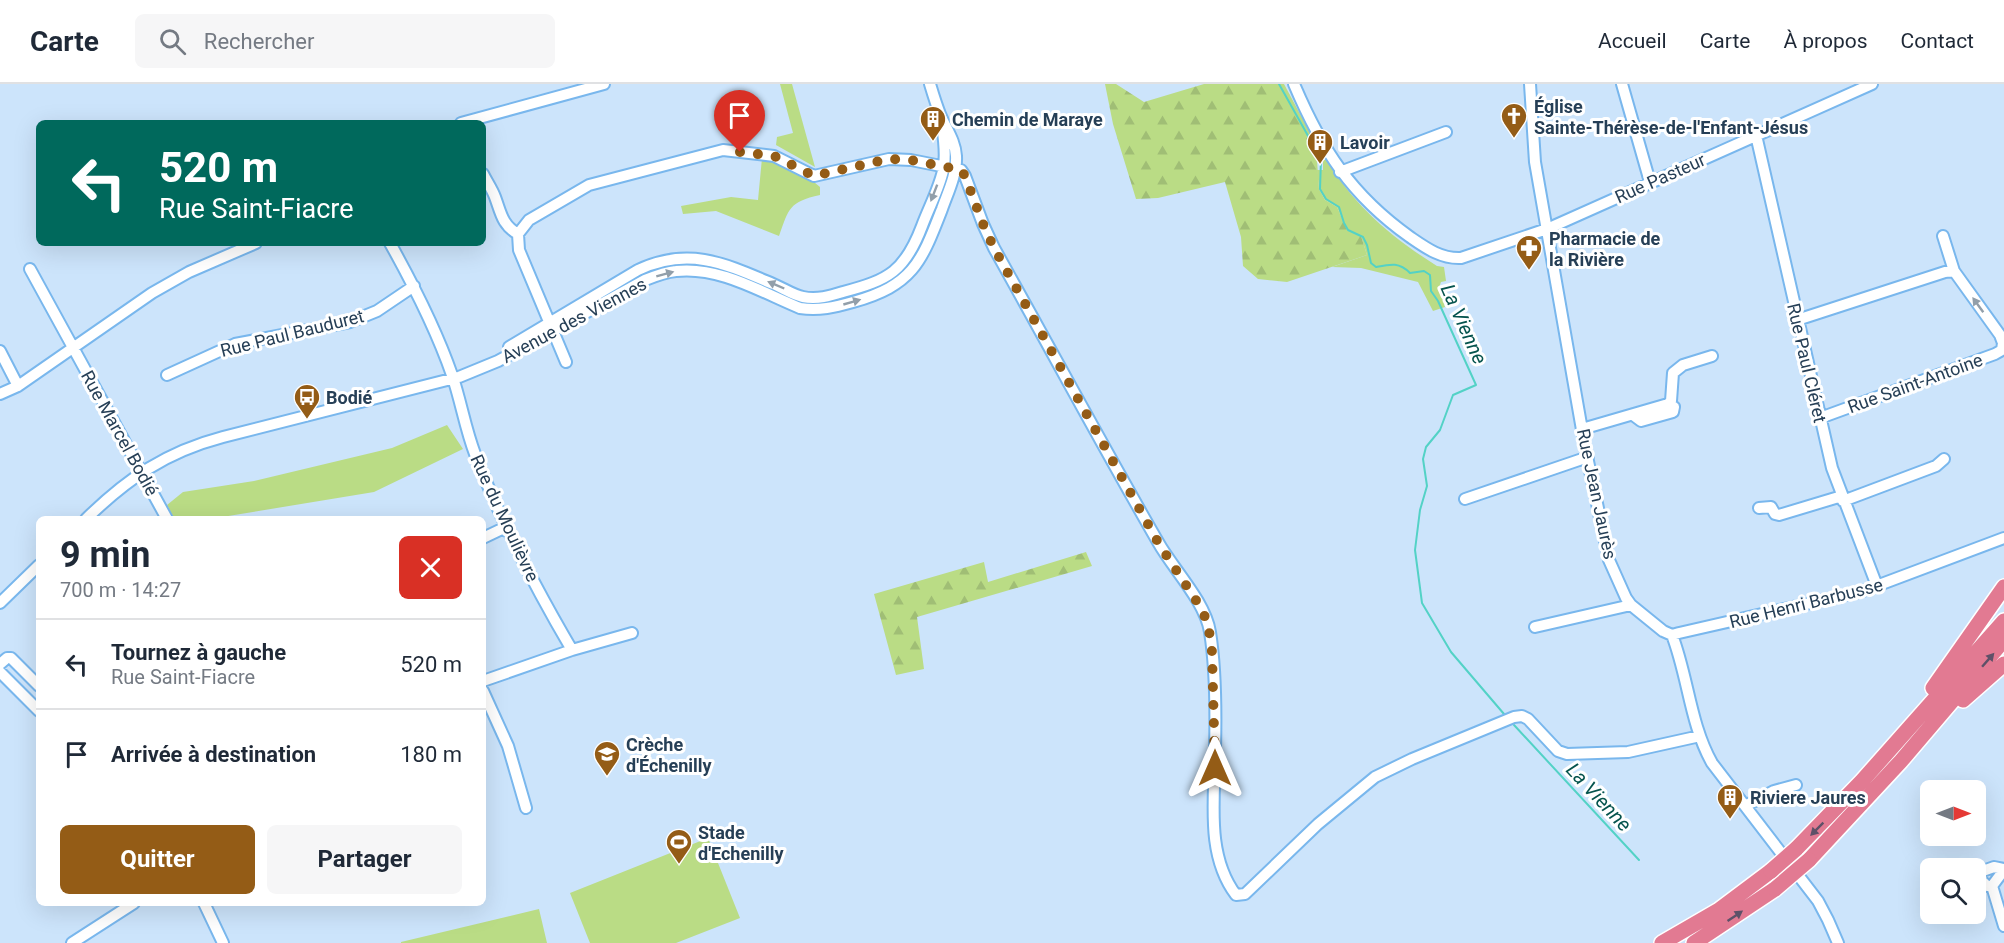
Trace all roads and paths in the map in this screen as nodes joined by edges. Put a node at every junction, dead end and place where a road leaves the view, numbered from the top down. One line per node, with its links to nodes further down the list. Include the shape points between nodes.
1 (604, 84): 7 (street)
2 (930, 84): 10 (street, Avenue des Viennes)
3 (1294, 84): 11 (street, Rue Pasteur)
4 (1530, 84): 14 (street, Rue Jean Jaurès, via 1535,162)
5 (1622, 84): 13 (street)
6 (1872, 84): 9 (street, Rue Pasteur)
7 (471, 120)
8 (1446, 132): 11 (street)
9 (1756, 135): 13 (street, Rue Pasteur); 22 (street, Rue Paul Cléret)
10 (950, 168): 15 (street, via 889,159 814,176 774,156 723,150 589,186 529,220); 23 (street, Avenue des Viennes, via 910,255 894,273 872,285 819,298 802,297 721,263 685,258 647,266); 63 (street, via 961,170 965,176 994,248 1159,544 1208,623 1215,706 1213,818 1225,881 1236,895 1245,894 1318,824 1375,777 1514,717 1528,719 1558,752 1567,754 1628,752)
11 (1340, 172): 14 (street, Rue Pasteur, via 1372,207 1442,256 1461,258)
12 (486, 180): 15 (street, via 506,226)
13 (1650, 182): 14 (street, Rue Pasteur)
14 (1547, 229): 33 (street, Rue Jean Jaurès)
15 (518, 234): 23 (street, via 519,250)
16 (1943, 236): 20 (street)
17 (249, 246): 24 (street, via 152,293)
18 (392, 246): 21 (street, Rue du Moulièvre)
19 (30, 269): 24 (street, Rue Marcel Bodié)
20 (1954, 271): 22 (street); 32 (street, Rue Saint-Antoine, one-way to 20, via 2002,350 2000,335)
21 (414, 286): 28 (street, Rue Paul Bauduret, via 377,311 350,322 235,344); 29 (street, Rue du Moulièvre)
22 (1797, 320): 32 (street, Rue Paul Cléret)
23 (552, 327): 27 (street); 29 (street, Avenue des Viennes)
24 (73, 347): 30 (street); 36 (street, Rue Marcel Bodié)
25 (0, 351): 30 (street)
26 (1712, 356): 33 (street, via 1683,365 1673,373 1668,404)
27 (566, 362)
28 (167, 375)
29 (453, 379): 36 (street, Avenue des Viennes, via 204,442); 42 (street, Rue du Moulièvre, via 474,453)
30 (18, 386): 31 (street)
31 (0, 394)
32 (1820, 418): 38 (street, Rue Paul Cléret)
33 (1582, 429): 34 (street, Rue Jean Jaurès)
34 (1588, 457): 37 (street); 49 (street, Rue Jean Jaurès, via 1609,560)
35 (1944, 459): 38 (street, via 1936,466)
36 (141, 472): 40 (street, Avenue des Viennes); 41 (street, Rue Marcel Bodié)
37 (1465, 499)
38 (1842, 499): 39 (street, via 1779,515 1771,507); 46 (street, Rue Paul Cléret)
39 (1759, 508)
40 (89, 516)
41 (165, 516)
42 (506, 527): 43 (street); 55 (street, Rue du Moulièvre)
43 (486, 537)
44 (2004, 538): 46 (street, Rue Henri Barbusse)
45 (36, 568): 48 (street)
46 (1877, 586): 53 (street, Rue Henri Barbusse)
47 (2004, 587): 64 (highway)
48 (0, 603)
49 (1631, 605): 51 (street); 53 (street, Rue Jean Jaurès, via 1662,631)
50 (2004, 621): 64 (highway)
51 (1535, 627)
52 (632, 633): 55 (street)
53 (1672, 634): 63 (street)
54 (2004, 640): 65 (highway, one-way to 54)
55 (572, 650): 59 (street)
56 (0, 664): 60 (street, via 11,658)
57 (2004, 664): 65 (highway)
58 (0, 672): 62 (street)
59 (486, 680)
60 (36, 683)
61 (486, 698): 68 (street, via 508,746)
62 (36, 708)
63 (1700, 736): 67 (street, via 1712,763)
64 (1899, 740): 78 (highway, one-way to 78, bridge, via 1820,827 1771,871 1719,910)
65 (1900, 760): 79 (highway, one-way to 65, bridge, via 1775,889 1809,860)
66 (1796, 785): 67 (street)
67 (1745, 806): 80 (street, via 1818,901)
68 (526, 808)
69 (2004, 870): 70 (street); 70 (street, via 1994,867 1980,872 1982,881)
70 (1992, 886): 74 (street)
71 (130, 906): 75 (street)
72 (205, 906): 76 (street)
73 (214, 906): 77 (street)
74 (2004, 926)
75 (72, 943)
76 (223, 943)
77 (228, 943)
78 (1662, 943)
79 (1694, 943)
80 (1838, 943)

